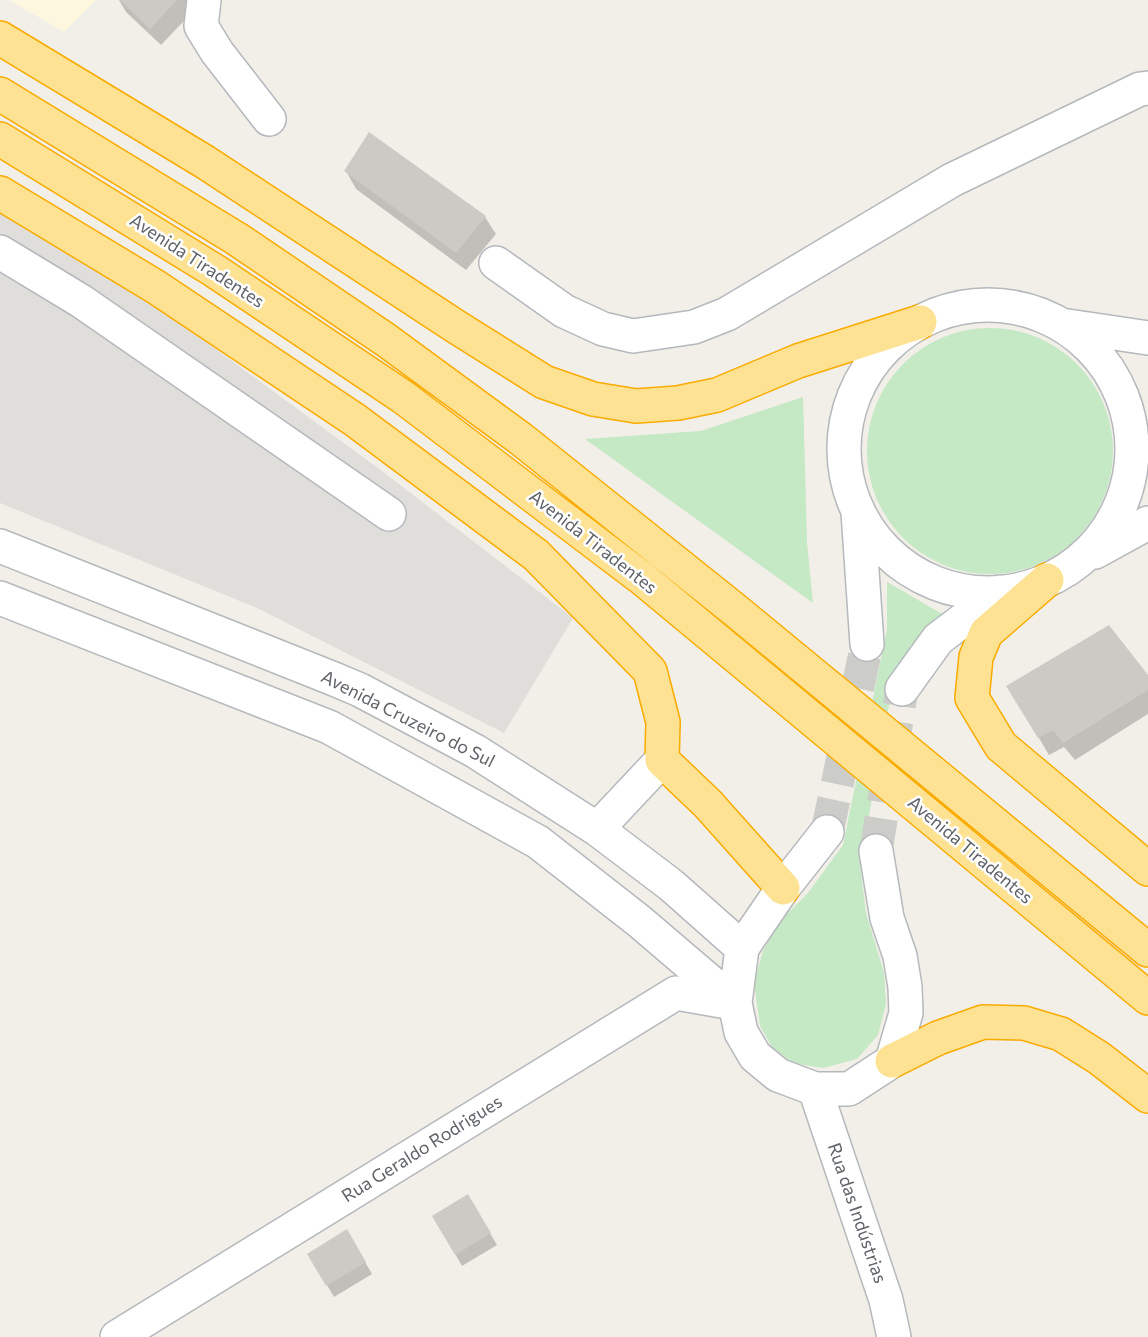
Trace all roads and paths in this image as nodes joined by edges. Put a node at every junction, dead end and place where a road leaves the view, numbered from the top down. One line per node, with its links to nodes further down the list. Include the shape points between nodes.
1 (204, 0): 5 (street, via 201,26)
2 (0, 38): 10 (highway, via 205,162 544,382 593,399 636,406 717,395 798,361)
3 (1148, 88): 9 (street, via 952,180 727,314 694,327 633,336 603,329 564,311)
4 (0, 94): 32 (highway, Avenida Tiradentes, via 237,239 386,340 520,439 735,610)
5 (269, 119)
6 (0, 139): 33 (highway, Avenida Tiradentes, via 215,271 403,397 643,579)
7 (0, 193): 25 (highway, via 156,287 345,414 536,555 650,671 663,722)
8 (0, 252): 14 (street, via 81,301)
9 (496, 263)
10 (920, 322): 11 (street, via 942,312 991,305 1039,314); 13 (street, via 878,356 851,404 844,458)
11 (1061, 324): 12 (street); 17 (street, via 1103,361 1118,385 1128,411 1132,439 1132,467 1125,494 1114,519)
12 (1148, 338)
13 (858, 510): 19 (street, via 873,535 916,573 952,587); 21 (street)
14 (389, 514)
15 (1148, 523): 17 (street)
16 (0, 546): 22 (street, Avenida Cruzeiro do Sul)
17 (1078, 562): 18 (street)
18 (1047, 580): 19 (street); 29 (highway, via 986,633 976,657 972,698 1001,746)
19 (1000, 592): 23 (street, via 938,639)
20 (0, 598): 24 (street)
21 (867, 644)
22 (334, 679): 24 (street); 26 (street, Avenida Cruzeiro do Sul, via 475,751)
23 (902, 689)
24 (292, 713): 34 (street, via 329,727 538,842)
25 (662, 760): 26 (street); 30 (highway, via 708,804)
26 (597, 829): 31 (street, Avenida Cruzeiro do Sul, via 671,885)
27 (827, 832): 30 (street)
28 (876, 851): 35 (street, via 905,987 906,1013)
29 (1148, 869)
30 (783, 888): 31 (street)
31 (742, 948): 34 (street)
32 (1148, 950)
33 (1148, 998)
34 (735, 1003): 36 (street, via 741,1032 755,1056 778,1075); 38 (street, Rua Geraldo Rodrigues, via 676,993)
35 (892, 1061): 36 (street, via 849,1089); 37 (highway, via 938,1038 983,1022 1024,1023 1061,1034)
36 (815, 1089): 39 (street, Rua das Indústrias, via 886,1300)
37 (1148, 1096)
38 (117, 1337)
39 (894, 1337)

